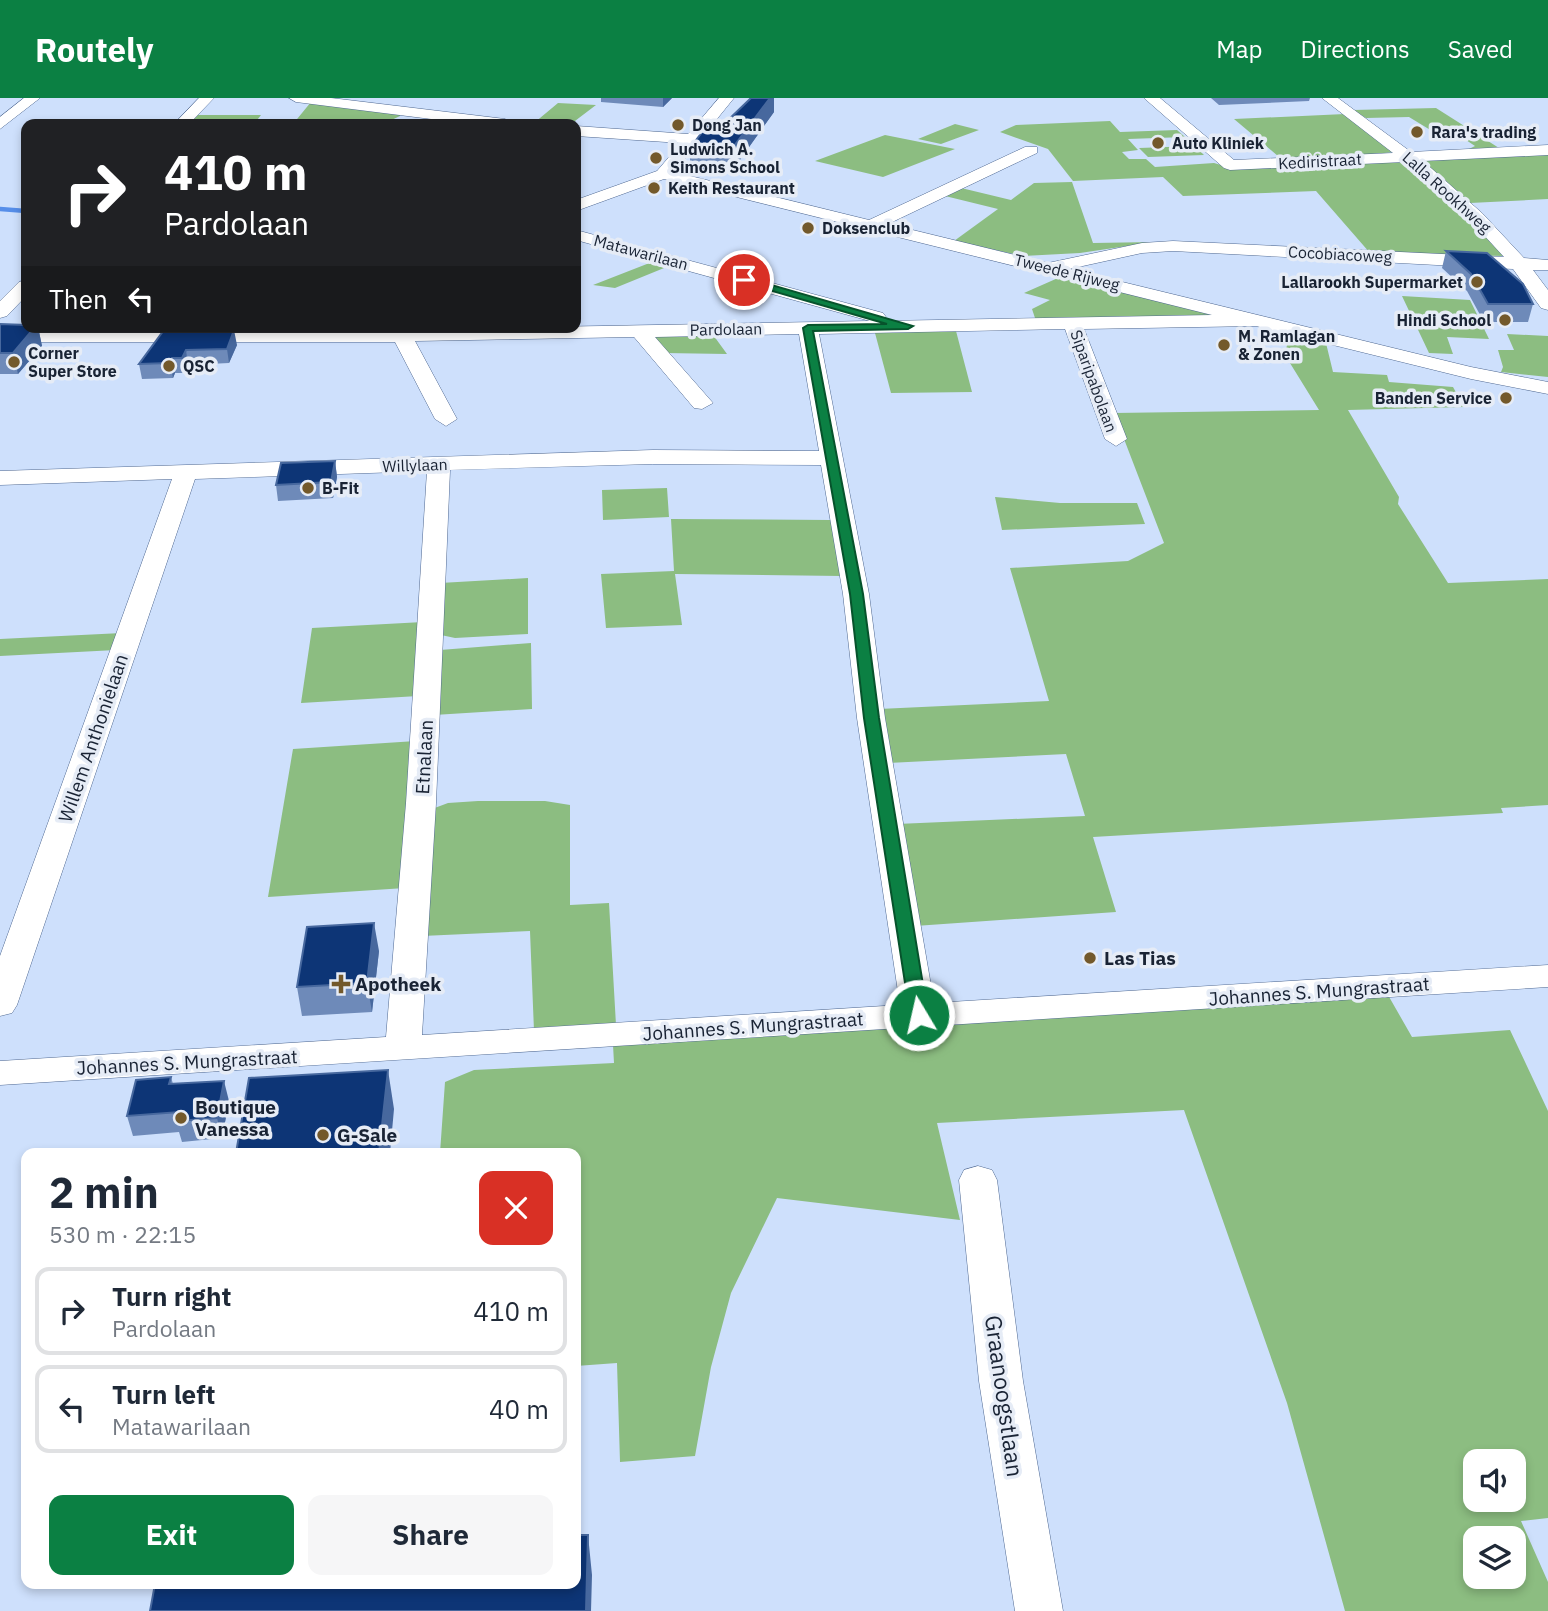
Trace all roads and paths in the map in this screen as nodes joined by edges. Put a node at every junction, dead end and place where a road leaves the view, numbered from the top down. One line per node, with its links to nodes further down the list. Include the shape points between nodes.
1 (21, 98): 2 (street)
2 (32, 98): 13 (street)
3 (207, 98): 10 (street)
4 (296, 98): 9 (street)
5 (438, 98): 9 (street)
6 (727, 98): 15 (street)
7 (1151, 98): 18 (street, Kediristraat, via 1230,165)
8 (1329, 98): 18 (street, Lalla Rookhweg)
9 (410, 112): 11 (street); 12 (street)
10 (186, 119)
11 (397, 119)
12 (465, 119)
13 (0, 124)
14 (581, 131): 15 (street)
15 (690, 139): 19 (street)
16 (1548, 149): 18 (street, Kediristraat)
17 (1031, 150): 21 (street)
18 (1410, 156): 25 (street, Lalla Rookhweg)
19 (663, 174): 20 (street); 21 (street, Tweede Rijweg)
20 (581, 204)
21 (874, 224): 24 (street, Tweede Rijweg)
22 (581, 236): 33 (street, Matawarilaan)
23 (1132, 250): 24 (street, Cocobiacoweg); 25 (street, Cocobiacoweg, via 1196,247); 27 (street, Cocobiacoweg)
24 (1017, 260): 27 (street, Tweede Rijweg)
25 (1522, 263): 26 (street, Cocobiacoweg); 29 (street, Lalla Rookhweg)
26 (1548, 265)
27 (1050, 267): 31 (street, Tweede Rijweg)
28 (21, 291): 30 (street)
29 (1548, 304)
30 (0, 312)
31 (1260, 320): 32 (street, Pardolaan); 42 (street, Tweede Rijweg)
32 (1072, 323): 33 (street, Pardolaan); 47 (street, Siparipabolaan)
33 (908, 326): 34 (street, Pardolaan)
34 (808, 328): 35 (street, Pardolaan); 48 (street)
35 (638, 330): 36 (street, Pardolaan); 45 (street)
36 (581, 331)
37 (208, 333): 40 (street)
38 (520, 333): 41 (street, Pardolaan)
39 (0, 335): 40 (street)
40 (192, 336): 41 (street, Pardolaan)
41 (402, 336): 46 (street)
42 (1471, 373): 43 (street, Tweede Rijweg); 44 (street, Tweede Rijweg)
43 (1548, 380)
44 (1548, 387)
45 (702, 403)
46 (446, 419)
47 (1116, 439)
48 (830, 458): 49 (street, Willylaan, via 653,457); 54 (street, via 856,594 871,718)
49 (439, 464): 50 (street, Willylaan); 55 (street, Etnalaan)
50 (186, 471): 51 (street, Willylaan); 53 (street, Willem Anthonielaan)
51 (0, 478)
52 (1548, 976): 54 (street, Johannes S. Mungrastraat)
53 (0, 1005)
54 (919, 1015): 55 (street, Johannes S. Mungrastraat)
55 (403, 1049): 56 (street, Johannes S. Mungrastraat)
56 (0, 1073)
57 (978, 1180): 58 (street, Graanoogstlaan, via 1001,1381)
58 (1038, 1611)

